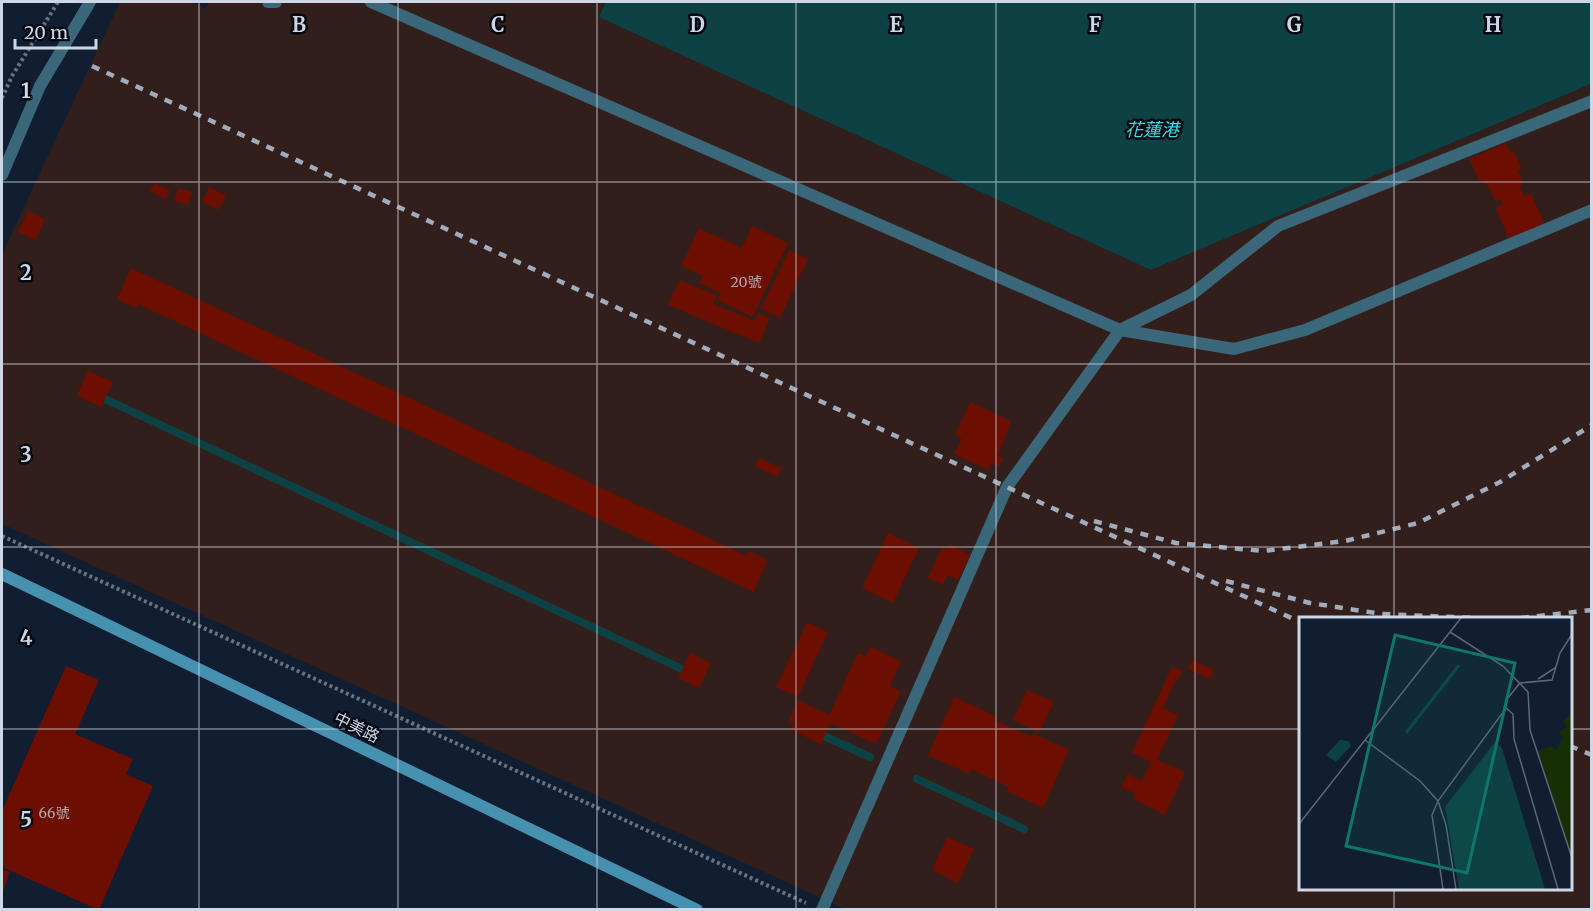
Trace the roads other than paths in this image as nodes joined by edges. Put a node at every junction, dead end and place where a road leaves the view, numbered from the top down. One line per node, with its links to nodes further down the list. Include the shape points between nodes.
1 (90, 2): 6 (street, via 40,86)
2 (268, 2): 3 (street)
3 (276, 2)
4 (371, 2): 8 (street)
5 (1592, 101): 8 (street, via 1278,226 1191,295)
6 (2, 175)
7 (1592, 210): 8 (street, via 1305,330 1234,349)
8 (1120, 330): 11 (street, via 1007,488)
9 (2, 574): 10 (main road, 中美路)
10 (697, 909)
11 (822, 909)

